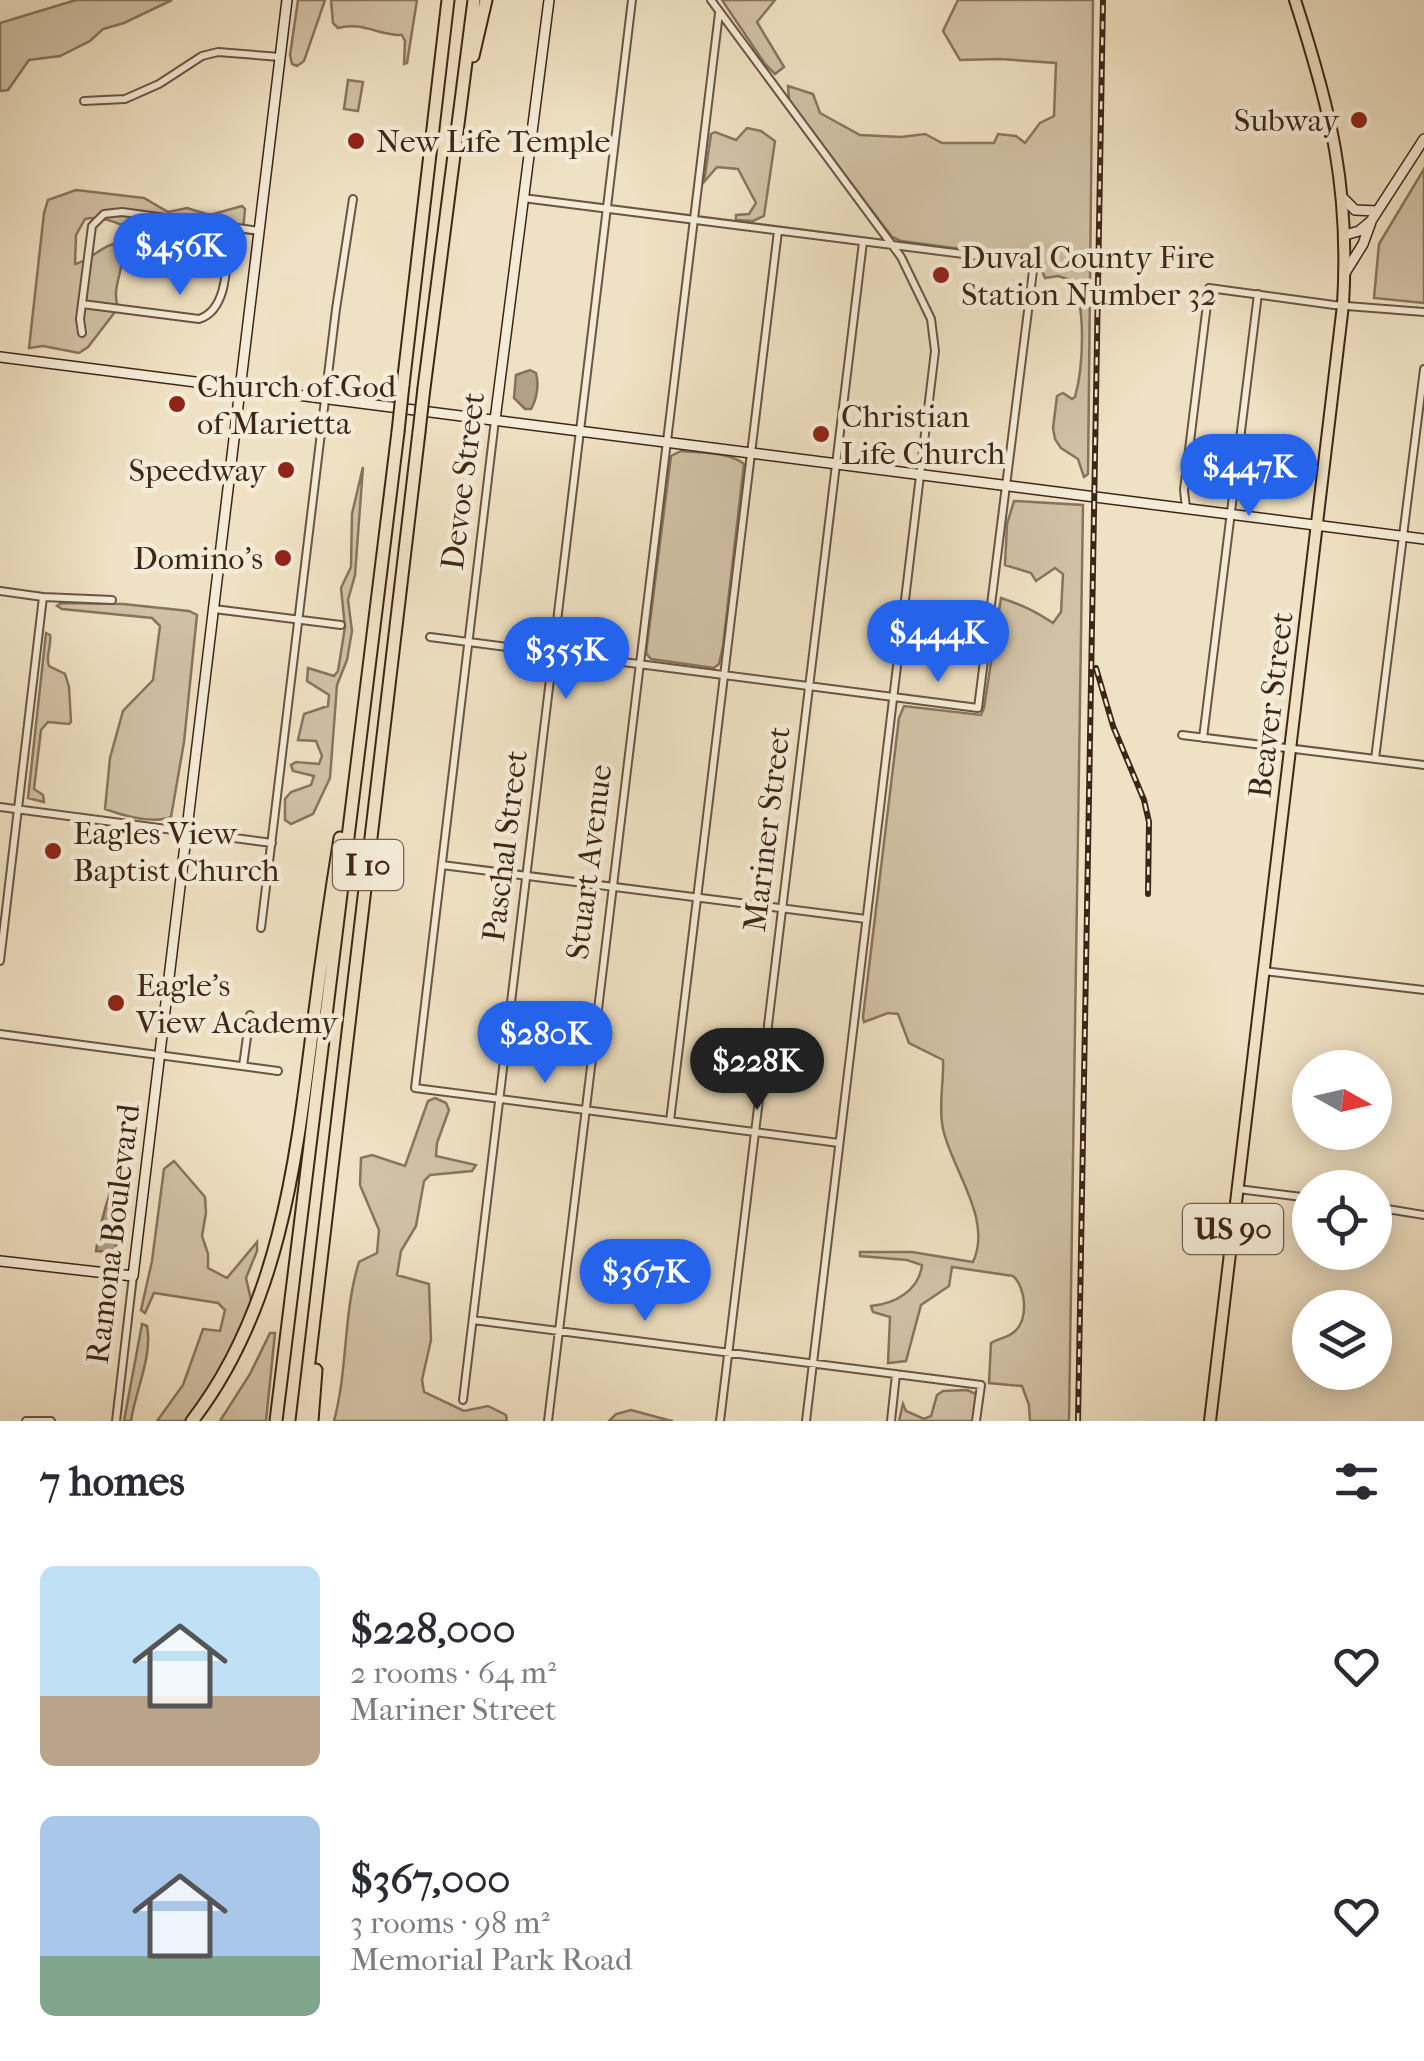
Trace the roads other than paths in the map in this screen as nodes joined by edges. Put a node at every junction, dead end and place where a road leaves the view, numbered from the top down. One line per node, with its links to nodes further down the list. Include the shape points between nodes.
1 (287, 0): 10 (street, Ramona Boulevard)
2 (445, 0): 67 (highway, I 10, bridge)
3 (474, 0): 11 (highway, I 10)
4 (486, 0): 11 (highway)
5 (549, 0): 15 (street, Devoe Street)
6 (632, 0): 17 (street, Paschal Street)
7 (711, 0): 9 (street)
8 (1295, 0): 16 (main road, Beaver Street / US 90, via 1330,114)
9 (719, 11): 19 (street, Stuart Avenue); 26 (street)
10 (280, 57): 12 (street, via 218,52 125,99); 22 (street, Ramona Boulevard)
11 (464, 84): 98 (highway, I 10, bridge)
12 (84, 101)
13 (1424, 139): 18 (street)
14 (353, 198): 36 (street)
15 (523, 198): 17 (street); 37 (street, Devoe Street)
16 (1343, 198): 18 (street, via 1355,210); 24 (main road, Beaver Street / US 90)
17 (607, 209): 19 (street); 38 (street, Paschal Street)
18 (1377, 211): 20 (street)
19 (692, 220): 23 (street); 39 (street, Stuart Avenue)
20 (1371, 222): 24 (street); 27 (street)
21 (229, 227): 22 (street); 29 (street, via 220,298 207,316); 29 (street, via 104,214 92,226)
22 (260, 231): 35 (street, Ramona Boulevard)
23 (778, 231): 25 (street); 40 (street)
24 (1345, 235): 27 (main road, Beaver Street / US 90)
25 (862, 242): 26 (street); 41 (street, Mariner Street)
26 (892, 246): 42 (street, via 918,285 933,331); 43 (street, via 1034,263)
27 (1345, 273): 30 (main road, Beaver Street / US 90)
28 (1258, 294): 30 (street); 44 (street, via 1209,288); 45 (street)
29 (82, 304): 32 (street)
30 (1343, 304): 31 (street); 46 (main road, Beaver Street / US 90)
31 (1424, 312)
32 (82, 333)
33 (0, 356): 35 (street)
34 (1424, 369): 47 (street)
35 (242, 389): 36 (street); 52 (street, Ramona Boulevard)
36 (326, 399): 37 (street); 53 (street)
37 (496, 420): 38 (street); 56 (street, Devoe Street)
38 (580, 432): 39 (street); 57 (street, Paschal Street)
39 (664, 442): 40 (street); 58 (street, Stuart Avenue)
40 (750, 452): 41 (street); 59 (street)
41 (835, 464): 42 (street); 60 (street, Mariner Street)
42 (920, 475): 43 (street); 61 (street)
43 (1005, 486): 44 (street); 61 (street, via 978,708)
44 (1186, 509): 45 (street)
45 (1232, 515): 46 (street); 63 (street)
46 (1318, 527): 47 (street); 64 (main road, Beaver Street / US 90)
47 (1403, 536): 48 (street); 65 (street)
48 (1424, 538)
49 (0, 590): 50 (street)
50 (43, 598): 51 (street); 69 (street)
51 (112, 600)
52 (214, 609): 53 (street); 70 (street, Ramona Boulevard)
53 (299, 620): 54 (street); 71 (street)
54 (341, 625)
55 (430, 637): 56 (street)
56 (469, 642): 57 (street); 72 (street, Devoe Street)
57 (554, 652): 58 (street); 73 (street, Paschal Street)
58 (638, 664): 59 (street); 74 (street, Stuart Avenue)
59 (724, 675): 60 (street); 75 (street)
60 (809, 686): 61 (street); 76 (street, Mariner Street)
61 (892, 698): 77 (street)
62 (1182, 735): 63 (street)
63 (1202, 738): 64 (street)
64 (1290, 750): 65 (street); 80 (main road, Beaver Street / US 90)
65 (1375, 759): 66 (street)
66 (1424, 764)
67 (356, 776): 108 (highway, via 337,858 296,1152 269,1270 240,1343); 109 (highway, I 10)
68 (0, 807): 69 (street)
69 (18, 809): 70 (street); 79 (street)
70 (188, 830): 71 (street); 84 (street, Ramona Boulevard)
71 (272, 843): 78 (street)
72 (442, 866): 73 (street); 87 (street, Devoe Street, via 414,1088)
73 (527, 876): 74 (street); 87 (street, Paschal Street)
74 (612, 887): 75 (street); 88 (street, Stuart Avenue)
75 (697, 897): 76 (street); 89 (street)
76 (782, 909): 77 (street); 90 (street, Mariner Street)
77 (866, 919): 91 (street)
78 (261, 928)
79 (0, 960)
80 (1264, 971): 81 (street); 92 (main road, Beaver Street / US 90)
81 (1424, 990)
82 (250, 1014): 85 (street)
83 (0, 1034): 84 (street)
84 (160, 1054): 85 (street); 97 (street, Ramona Boulevard)
85 (244, 1066): 86 (street)
86 (278, 1071)
87 (501, 1098): 88 (street); 99 (street, Paschal Street)
88 (585, 1110): 89 (street); 100 (street, Stuart Avenue)
89 (670, 1120): 90 (street)
90 (754, 1131): 91 (street); 101 (street, Mariner Street)
91 (839, 1143): 102 (street)
92 (1238, 1189): 93 (street); 117 (main road, Beaver Street / US 90)
93 (1292, 1196)
94 (1392, 1210): 95 (street)
95 (1424, 1215)
96 (0, 1261): 97 (street)
97 (133, 1276): 107 (street, Ramona Boulevard)
98 (317, 1297): 110 (highway, I 10); 111 (highway)
99 (473, 1320): 100 (street); 104 (street, Paschal Street)
100 (559, 1331): 101 (street); 112 (street, Stuart Avenue)
101 (728, 1353): 102 (street); 113 (street, Mariner Street)
102 (813, 1364): 103 (street); 114 (street)
103 (896, 1374): 115 (street); 116 (street, via 981,1385)
104 (464, 1400)
105 (26, 1421): 106 (street)
106 (51, 1421)
107 (116, 1421)
108 (192, 1421)
109 (276, 1421)
110 (302, 1421)
111 (312, 1421)
112 (548, 1421)
113 (720, 1421)
114 (806, 1421)
115 (891, 1421)
116 (976, 1421)
117 (1210, 1421)

